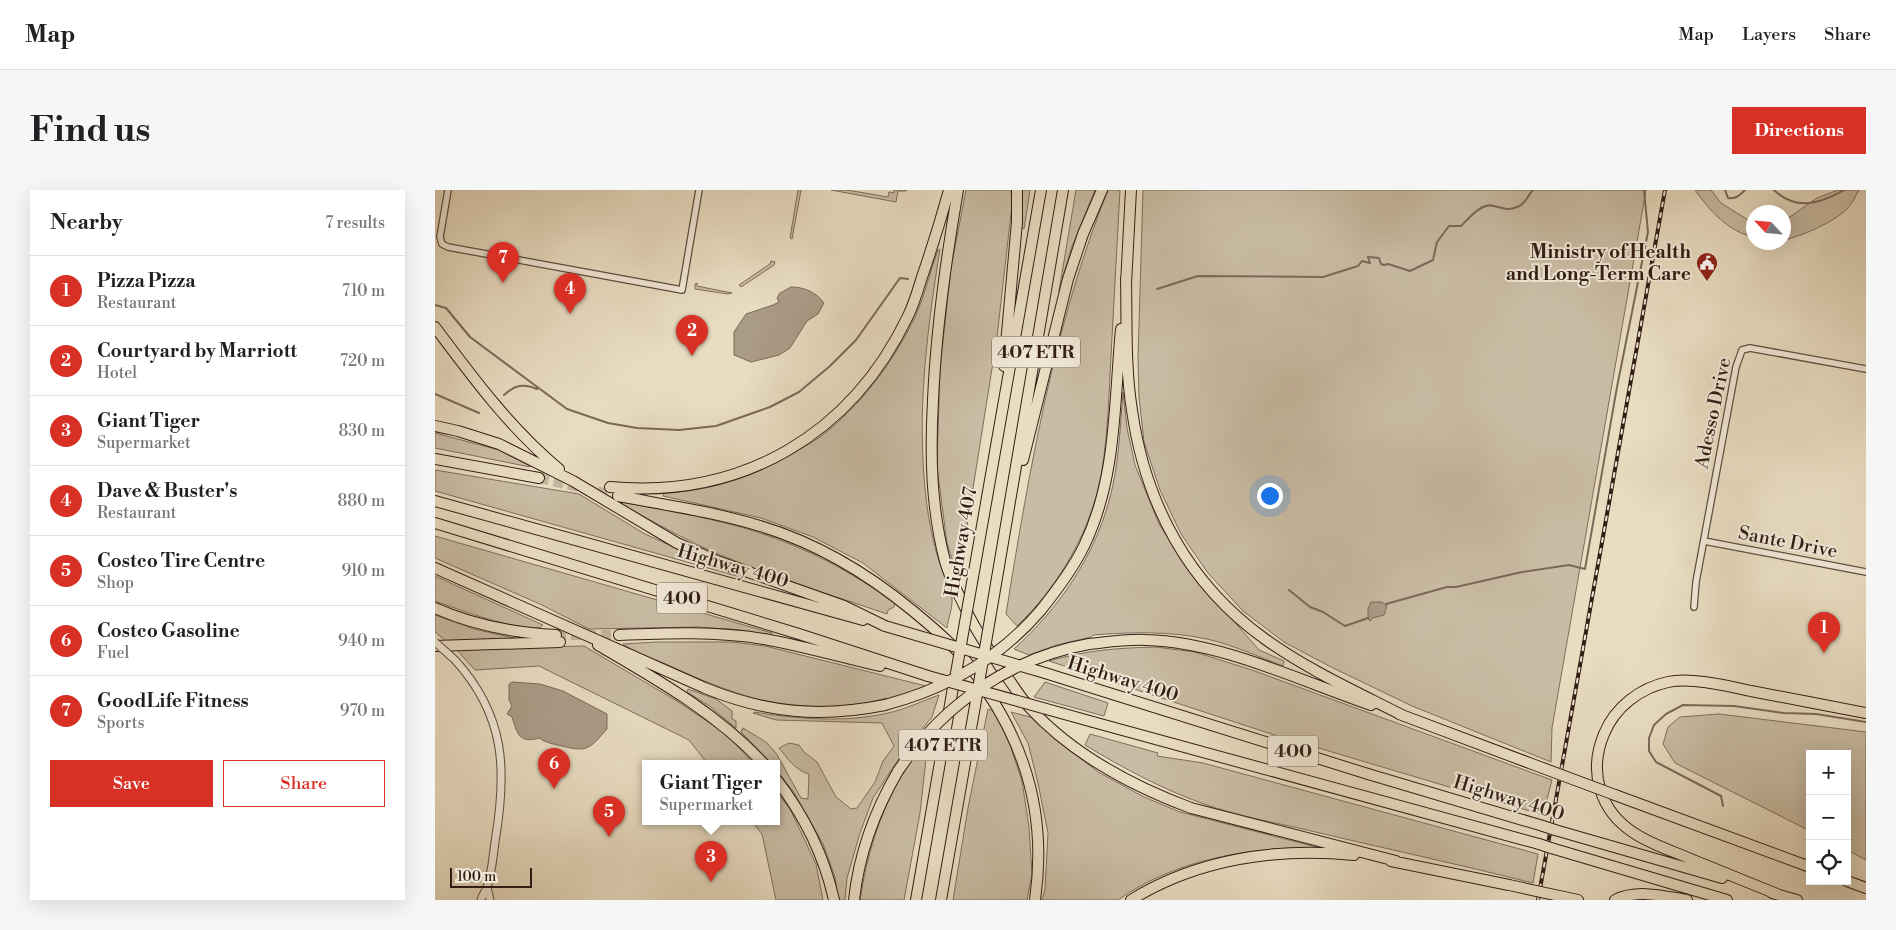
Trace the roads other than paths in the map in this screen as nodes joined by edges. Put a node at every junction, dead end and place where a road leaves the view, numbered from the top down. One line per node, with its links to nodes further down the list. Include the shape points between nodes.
1 (448, 190): 2 (street, via 440,237 442,244 448,247 682,290)
2 (699, 190)
3 (949, 190): 18 (highway, via 910,314 895,342 859,392 816,432 788,450 741,472 699,484 635,489)
4 (959, 190): 37 (highway, via 937,333 931,448 933,488 945,562 980,637 1029,707 1085,755 1111,771 1159,796 1191,808)
5 (1017, 190): 14 (highway)
6 (1041, 190): 14 (highway, Highway 407 / 407 ETR)
7 (1063, 190): 21 (highway, 407 ETR)
8 (1102, 190): 21 (highway, via 1068,279)
9 (1131, 190): 10 (highway)
10 (1126, 278): 28 (highway, bridge, via 1112,449 1095,522 1081,553 1041,610 1008,643 969,671 928,691 885,705 848,711 790,712 756,705 705,688); 34 (highway, via 1129,382 1137,442 1153,497 1178,547 1211,590 1265,639)
11 (435, 327): 17 (highway, via 504,417)
12 (1866, 369): 23 (street, Adesso Drive, via 1750,348 1742,350 1736,367)
13 (435, 426): 17 (highway, via 499,444)
14 (999, 426): 47 (highway, Highway 407 / 407 ETR, bridge)
15 (435, 459): 16 (highway)
16 (539, 478)
17 (573, 481): 29 (highway, via 619,510 717,561 838,604)
18 (610, 487)
19 (618, 496): 49 (highway, via 739,520 816,547 892,594 965,659 1000,710 1016,741 1027,776 1038,838)
20 (435, 501): 29 (highway, Highway 400 / 400)
21 (1009, 514): 48 (highway, 407 ETR, bridge)
22 (435, 522): 32 (highway, Highway 400 / 400)
23 (1704, 541): 25 (street, Sante Drive); 26 (street, Adesso Drive)
24 (435, 568): 28 (highway)
25 (1866, 572)
26 (1694, 607)
27 (435, 608): 31 (highway, via 502,629 558,639)
28 (560, 624): 35 (highway, via 693,703 731,732)
29 (885, 626): 42 (highway, Highway 400 / 400, bridge, via 1368,774)
30 (619, 635): 32 (highway, via 744,636)
31 (435, 644): 40 (street, bridge, via 455,660 476,686 486,704 501,752 501,792)
32 (928, 676): 54 (highway, Highway 400 / 400, bridge, via 1539,844)
33 (1866, 713): 42 (highway, via 1715,684 1670,681 1649,687 1632,697 1604,732 1597,757 1598,783 1609,810 1622,823 1648,841)
34 (1404, 716): 38 (highway, bridge); 46 (highway, bridge, via 1253,662 1196,647 1146,640 1089,644 1053,653 1001,674 979,688 919,742 898,771 868,833)
35 (760, 760)
36 (780, 784): 45 (highway, via 818,849)
37 (1396, 862): 50 (highway, via 1331,853 1272,854 1206,867 1171,879); 51 (highway, bridge)
38 (1806, 866)
39 (1851, 882): 41 (highway)
40 (487, 887): 43 (street); 44 (street)
41 (1866, 888)
42 (1777, 894): 55 (highway, Highway 400 / 400)
43 (481, 900)
44 (490, 900)
45 (834, 900)
46 (854, 900)
47 (916, 900)
48 (941, 900)
49 (1035, 900)
50 (1131, 900)
51 (1578, 900)
52 (1615, 900): 53 (highway, via 1640,894)
53 (1687, 900)
54 (1727, 900)
55 (1797, 900)

